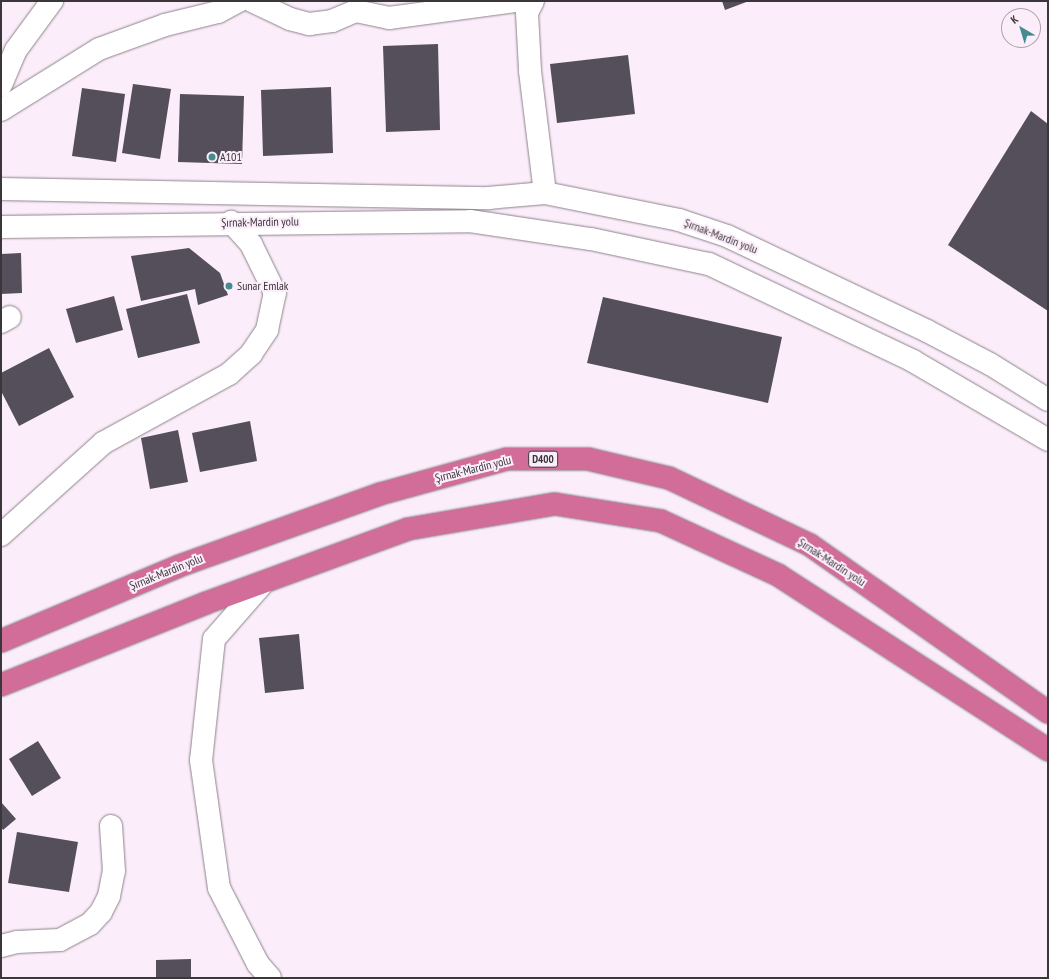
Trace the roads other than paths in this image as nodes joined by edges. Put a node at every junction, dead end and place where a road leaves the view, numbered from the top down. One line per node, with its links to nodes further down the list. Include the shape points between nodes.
1 (52, 1): 6 (street, via 16,50)
2 (239, 1): 7 (street, via 218,12 165,25 99,49)
3 (252, 1): 4 (street, via 290,19 309,24 332,22 356,11 389,18)
4 (516, 1)
5 (533, 1): 9 (street, via 527,13 530,63)
6 (1, 85)
7 (1, 110)
8 (1, 189): 9 (street, Şırnak-Mardin yolu, via 488,198)
9 (545, 193): 12 (street, Şırnak-Mardin yolu, via 679,220 727,236 927,331 990,364)
10 (231, 222): 11 (street, Şırnak-Mardin yolu); 13 (street, Şırnak-Mardin yolu, via 470,221 591,239 708,264 913,361); 14 (street, via 251,244 275,293 267,330 251,354 229,374 103,443)
11 (1, 227)
12 (1048, 400)
13 (1048, 440)
14 (1, 535)
15 (262, 583): 17 (highway); 19 (highway, via 408,529 555,504 661,521 778,574); 22 (street, via 214,639 201,760 219,888 258,964)
16 (1, 641): 18 (highway, Şırnak-Mardin yolu / D400, via 179,566 380,494 507,459 588,459 669,478 810,545)
17 (1, 685)
18 (1048, 712)
19 (1048, 750)
20 (111, 826): 21 (street, via 114,871 109,896 101,912 90,924 60,940 17,942)
21 (1, 946)
22 (270, 978)

